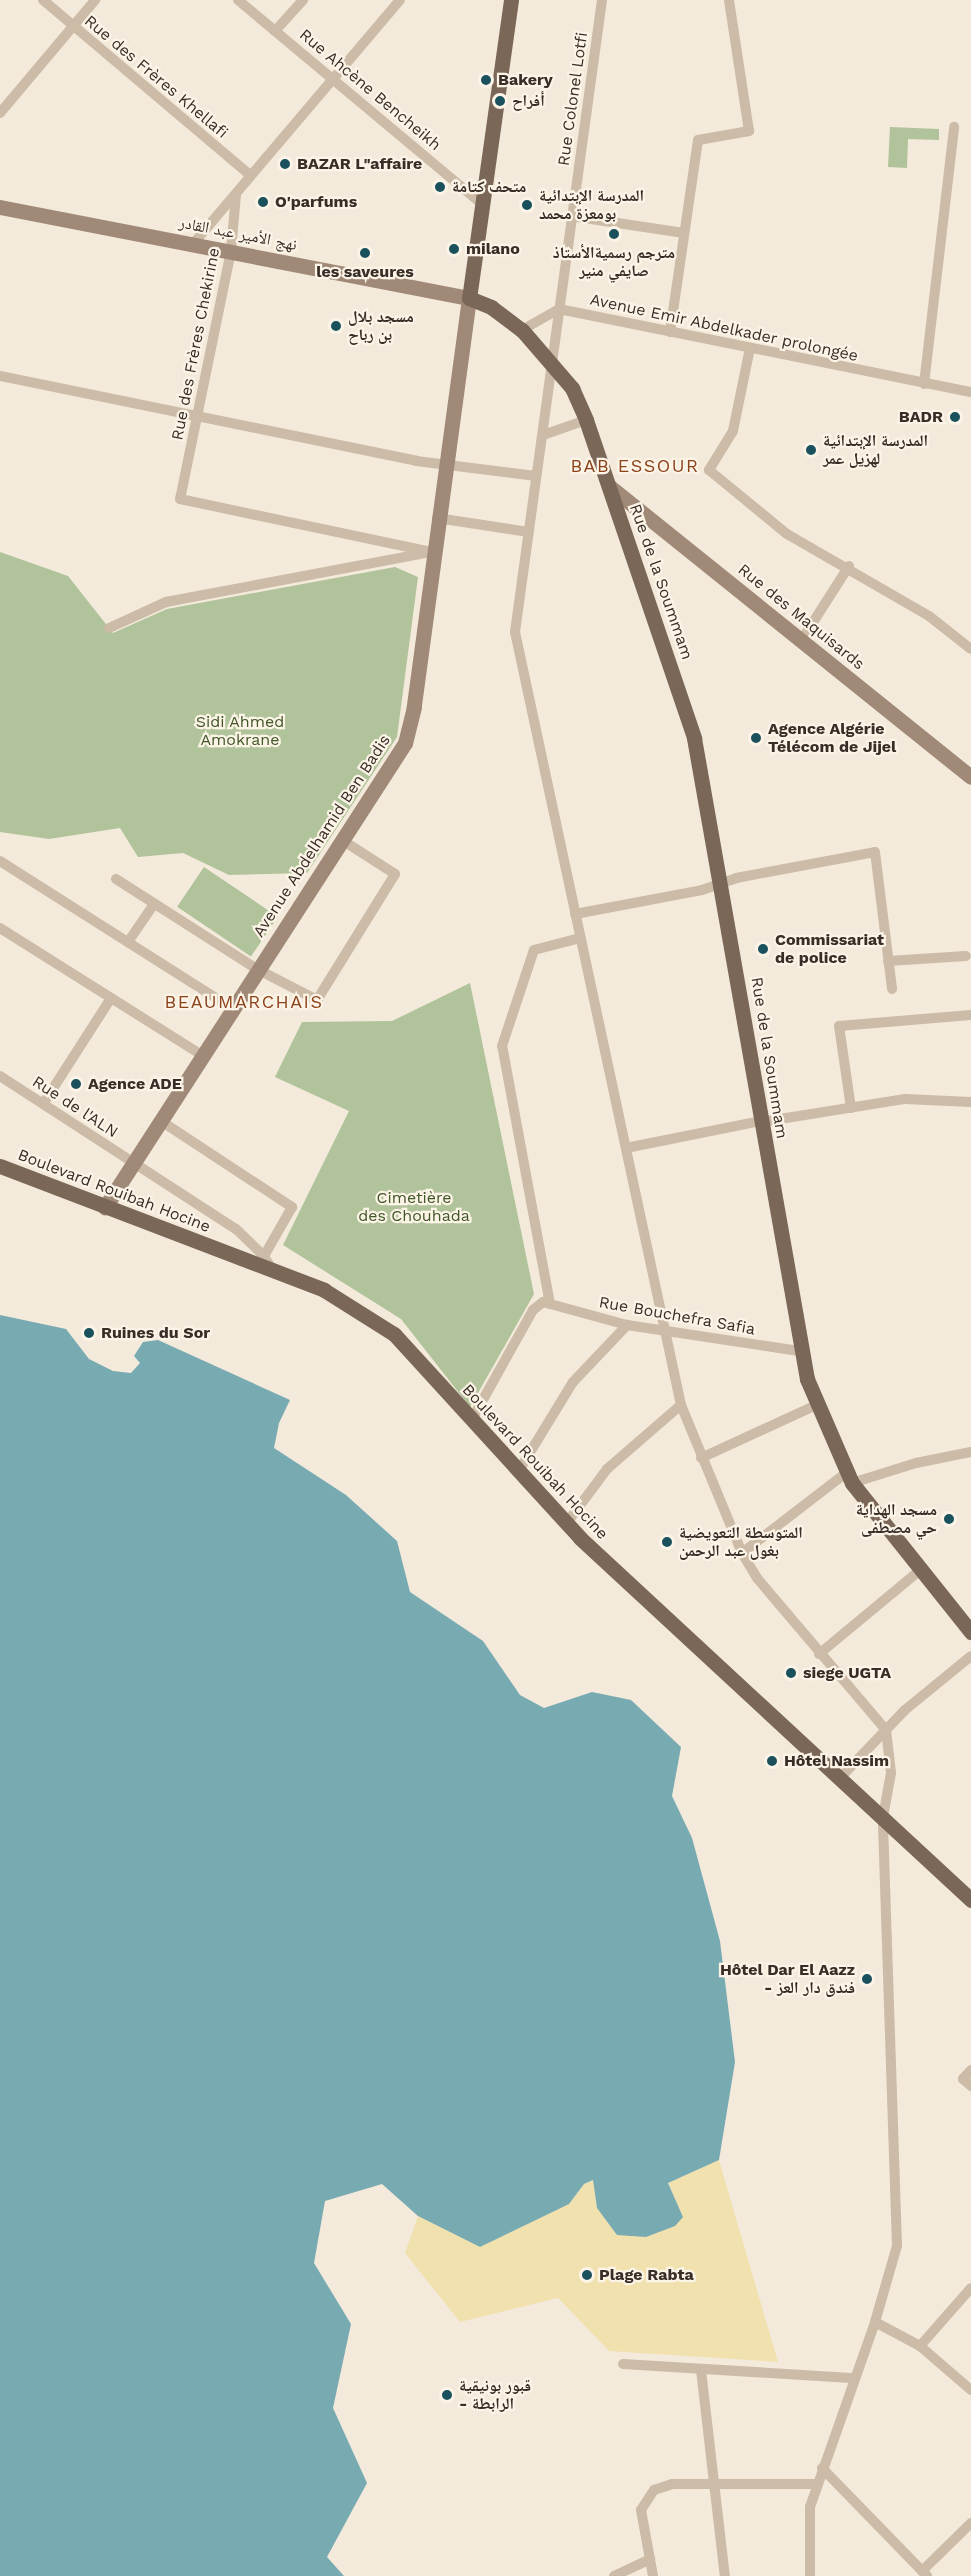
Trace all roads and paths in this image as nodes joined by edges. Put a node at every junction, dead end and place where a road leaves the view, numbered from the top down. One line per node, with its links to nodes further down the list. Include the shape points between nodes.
1 (43, 0): 9 (street, Rue des Frères Khellafi)
2 (95, 0): 9 (street)
3 (238, 0): 10 (street, Rue Ahcène Bencheikh)
4 (303, 0): 10 (street)
5 (400, 0): 11 (street, Rue des Frères Chekirine)
6 (511, 0): 16 (main road)
7 (602, 0): 18 (street, Rue Colonel Lotfi)
8 (729, 0): 19 (street, via 749,131 698,140)
9 (74, 26): 12 (street); 14 (street, Rue des Frères Khellafi)
10 (275, 31): 11 (street, Rue Ahcène Bencheikh)
11 (333, 79): 14 (street, Rue des Frères Chekirine); 16 (street, Rue Ahcène Bencheikh)
12 (0, 113)
13 (954, 127): 29 (street)
14 (251, 176): 15 (street, Rue des Frères Chekirine)
15 (236, 194): 20 (street, Rue des Frères Chekirine); 21 (street, Rue des Frères Chekirine)
16 (482, 204): 22 (main road)
17 (0, 207): 20 (main road, نهج الأمير عبد القادر)
18 (572, 216): 19 (street); 23 (street, Rue Colonel Lotfi)
19 (684, 233): 25 (street)
20 (193, 244): 21 (main road, نهج الأمير عبد القادر)
21 (231, 251): 22 (main road, نهج الأمير عبد القادر); 31 (street, Rue des Frères Chekirine)
22 (469, 298): 24 (main road, Rue de la Soummam, via 491,307); 34 (main road, Avenue Abdelhamid Ben Badis)
23 (559, 309): 24 (street); 25 (street, Avenue Emir Abdelkader prolongée); 27 (street, Rue Colonel Lotfi)
24 (522, 330): 27 (main road, Rue de la Soummam)
25 (670, 332): 26 (street, Avenue Emir Abdelkader prolongée)
26 (750, 348): 29 (street, Avenue Emir Abdelkader prolongée); 40 (street, via 733,431 709,470 787,534)
27 (552, 362): 32 (main road, Rue de la Soummam, via 573,390); 33 (street, Rue Colonel Lotfi)
28 (0, 376): 31 (street)
29 (924, 384): 30 (street, Avenue Emir Abdelkader prolongée)
30 (971, 392)
31 (198, 416): 34 (street); 39 (street, Rue des Frères Chekirine, via 180,499)
32 (586, 420): 33 (street); 36 (main road, Rue de la Soummam)
33 (543, 435): 35 (street, Rue Colonel Lotfi)
34 (444, 465): 35 (street); 37 (main road, Avenue Abdelhamid Ben Badis)
35 (536, 476): 38 (street, Rue Colonel Lotfi)
36 (609, 486): 42 (main road, Rue des Maquisards); 48 (main road, Rue de la Soummam, via 694,738)
37 (437, 518): 38 (street); 39 (main road, Avenue Abdelhamid Ben Badis)
38 (528, 532): 50 (street, Rue Colonel Lotfi, via 515,632)
39 (432, 552): 41 (street, via 166,602); 45 (main road, Avenue Abdelhamid Ben Badis, via 414,707 405,743)
40 (849, 566): 42 (street); 43 (street, via 929,616)
41 (109, 628)
42 (801, 640): 44 (main road, Rue des Maquisards)
43 (971, 649)
44 (971, 777)
45 (342, 840): 56 (main road, Avenue Abdelhamid Ben Badis); 56 (street, via 395,874 318,1000)
46 (0, 861): 53 (street)
47 (116, 879): 49 (street)
48 (722, 883): 50 (street); 55 (street, via 875,852); 67 (main road, Rue de la Soummam)
49 (154, 904): 53 (street); 56 (street)
50 (575, 914): 52 (street, Rue Colonel Lotfi)
51 (0, 928): 58 (street)
52 (580, 938): 68 (street, Rue Colonel Lotfi); 74 (street, via 534,950 502,1046)
53 (128, 942): 59 (street)
54 (966, 956): 55 (street)
55 (888, 961): 57 (street)
56 (257, 969): 59 (main road, Avenue Abdelhamid Ben Badis)
57 (892, 989)
58 (111, 998): 61 (street); 64 (street)
59 (233, 1009): 61 (main road, Avenue Abdelhamid Ben Badis)
60 (971, 1015): 65 (street, via 838,1026)
61 (203, 1056): 66 (main road, Avenue Abdelhamid Ben Badis)
62 (0, 1076): 64 (street, Rue de l'ALN)
63 (971, 1102): 65 (street, via 905,1100)
64 (44, 1104): 69 (street, Rue de l'ALN)
65 (851, 1108): 67 (street)
66 (161, 1121): 69 (main road, Avenue Abdelhamid Ben Badis); 72 (street, via 292,1207)
67 (761, 1121): 68 (street); 77 (main road, Rue de la Soummam)
68 (626, 1148): 76 (street, Rue Colonel Lotfi)
69 (134, 1163): 71 (main road, Avenue Abdelhamid Ben Badis); 72 (street, Rue de l'ALN, via 236,1229)
70 (0, 1166): 71 (main road, Boulevard Rouibah Hocine)
71 (105, 1207): 73 (main road, Boulevard Rouibah Hocine)
72 (264, 1256): 73 (street, Rue de l'ALN)
73 (273, 1271): 80 (main road, Boulevard Rouibah Hocine, via 324,1290 394,1334)
74 (550, 1304): 75 (street, Rue Bouchefra Safia); 80 (street, via 541,1303 533,1310)
75 (627, 1325): 76 (street, Rue Bouchefra Safia); 83 (street, via 573,1382)
76 (666, 1332): 77 (street, Rue Bouchefra Safia); 78 (street, Rue Colonel Lotfi)
77 (799, 1351): 79 (main road, Rue de la Soummam)
78 (681, 1405): 82 (street, Rue Colonel Lotfi); 85 (street, via 608,1469)
79 (816, 1405): 82 (street); 84 (main road, Rue de la Soummam)
80 (471, 1421): 83 (main road, Boulevard Rouibah Hocine)
81 (971, 1452): 84 (street)
82 (701, 1458): 86 (street, Rue Colonel Lotfi)
83 (518, 1472): 85 (main road, Boulevard Rouibah Hocine)
84 (850, 1478): 86 (street); 87 (main road, Rue de la Soummam)
85 (566, 1524): 92 (main road, Boulevard Rouibah Hocine)
86 (742, 1553): 89 (street, Rue Colonel Lotfi, via 757,1578)
87 (920, 1570): 88 (main road, Rue de la Soummam); 89 (street)
88 (971, 1632)
89 (819, 1654): 91 (street, Rue Colonel Lotfi)
90 (971, 1656): 91 (street)
91 (886, 1730): 92 (street); 93 (street, via 891,1773)
92 (840, 1778): 93 (main road, Boulevard Rouibah Hocine)
93 (883, 1817): 94 (main road, Boulevard Rouibah Hocine); 98 (street, via 898,2230 893,2265)
94 (971, 1900)
95 (971, 2070): 96 (street, via 963,2079)
96 (971, 2086)
97 (971, 2288): 99 (street)
98 (875, 2322): 99 (street); 102 (street)
99 (920, 2346): 103 (street)
100 (623, 2364): 101 (street)
101 (701, 2370): 102 (street); 105 (street)
102 (855, 2378): 104 (street)
103 (971, 2390)
104 (822, 2468): 106 (street); 109 (street)
105 (713, 2484): 106 (street); 108 (street, via 665,2485 647,2496 641,2510); 112 (street)
106 (817, 2484): 113 (street, via 810,2507)
107 (971, 2523): 109 (street)
108 (650, 2559): 110 (street); 111 (street)
109 (924, 2574)
110 (614, 2576)
111 (653, 2576)
112 (725, 2576)
113 (810, 2576)

